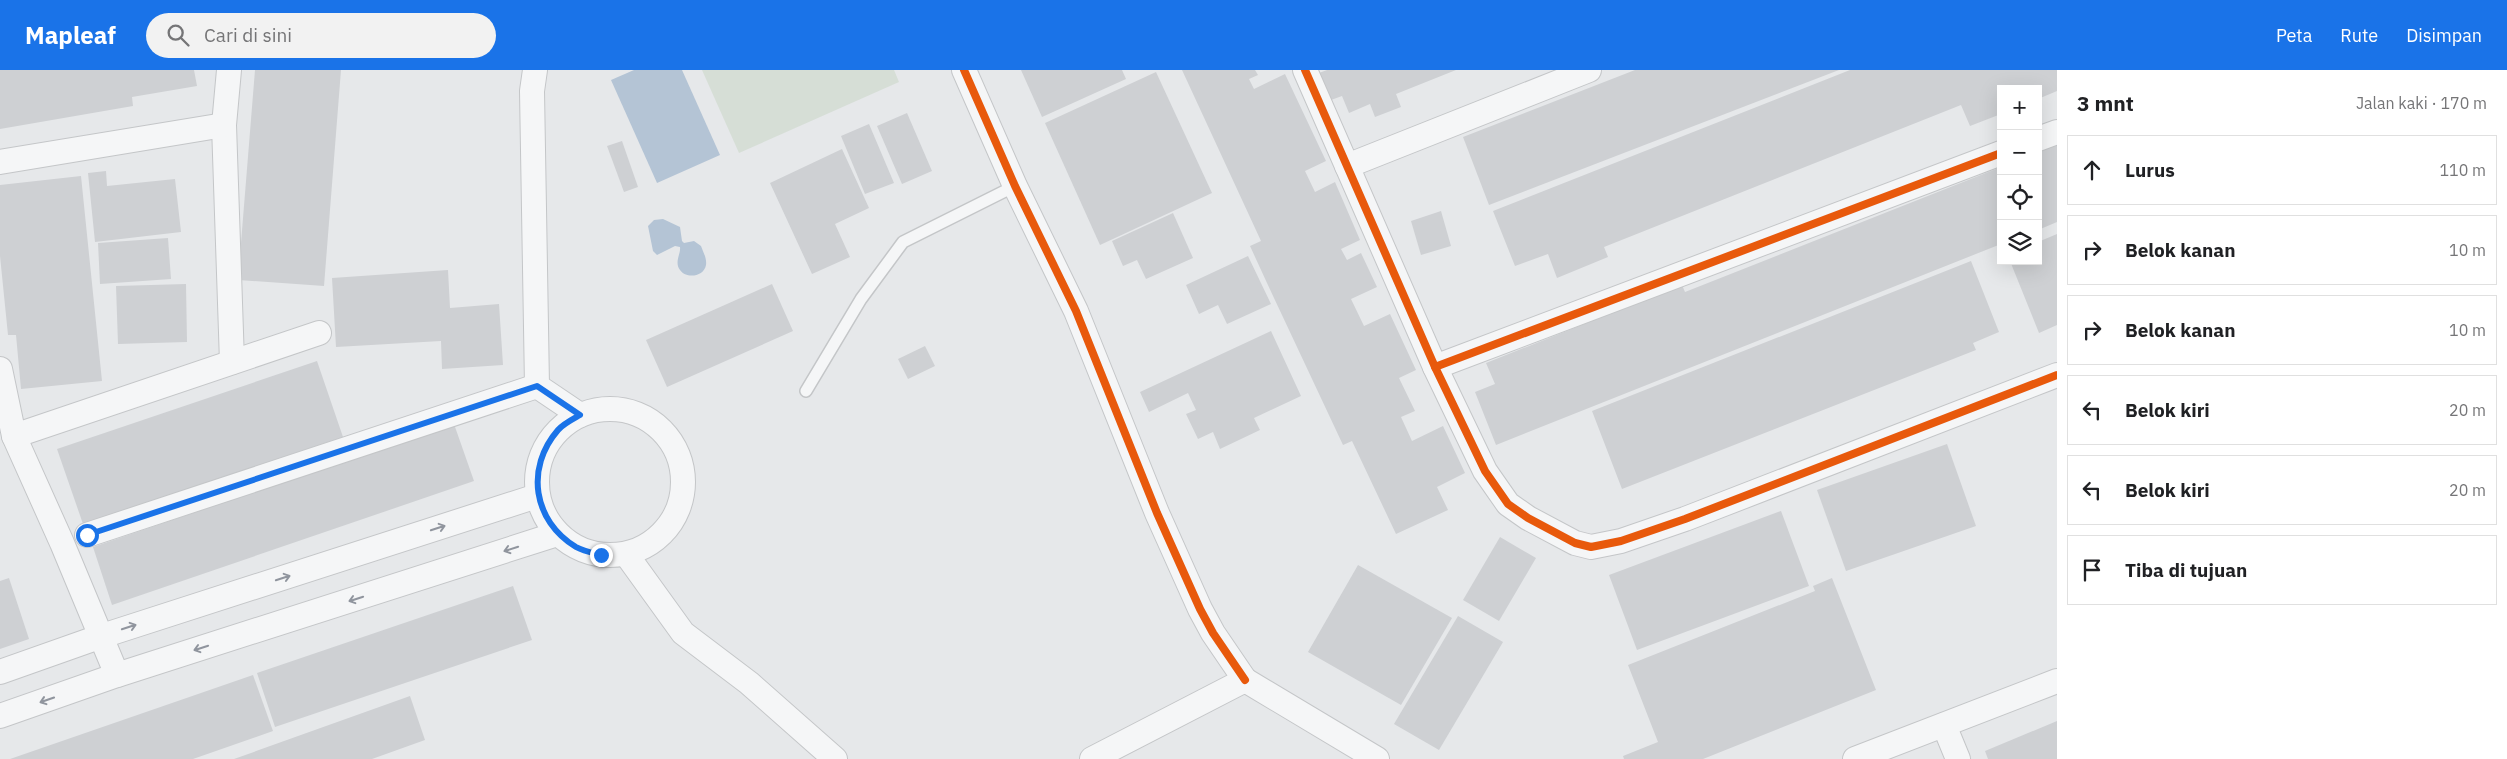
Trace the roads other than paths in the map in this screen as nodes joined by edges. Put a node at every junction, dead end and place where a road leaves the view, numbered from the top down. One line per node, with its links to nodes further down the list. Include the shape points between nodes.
1 (229, 70): 6 (street)
2 (536, 70): 18 (street, via 532,91)
3 (964, 70): 12 (street)
4 (1305, 70): 11 (street)
5 (1589, 70): 11 (street)
6 (224, 125): 10 (street); 14 (street)
7 (2057, 132): 8 (street)
8 (2042, 138)
9 (1997, 155): 15 (street)
10 (0, 162)
11 (1347, 166): 15 (street)
12 (1015, 186): 19 (lane, via 903,242 861,299); 29 (street, via 1076,311 1157,513 1200,609)
13 (319, 333): 14 (street)
14 (232, 362): 21 (street)
15 (1435, 367): 17 (street, via 1485,470 1508,504 1554,533 1591,547 1622,541 1685,520)
16 (0, 369): 21 (street)
17 (2057, 375)
18 (537, 386): 20 (street); 24 (street)
19 (806, 391)
20 (580, 415): 22 (street, via 559,428 544,448 537,472); 25 (street, via 604,408 628,410 651,420 669,436 680,458 684,483 680,507 668,528 649,544)
21 (14, 436): 26 (street, via 62,543)
22 (537, 496): 23 (street, via 544,517); 26 (street, one-way to 22)
23 (557, 534): 25 (street, via 578,548 601,555); 28 (street, one-way to 28)
24 (87, 535)
25 (626, 554): 33 (street, via 683,633 749,683)
26 (99, 637): 27 (street); 28 (street)
27 (0, 672)
28 (117, 676): 31 (street, one-way to 31)
29 (1245, 680): 34 (street); 35 (street)
30 (2057, 682): 32 (street)
31 (0, 716)
32 (1944, 724): 36 (street); 37 (street)
33 (835, 759)
34 (1092, 759)
35 (1377, 759)
36 (1855, 759)
37 (1958, 759)

